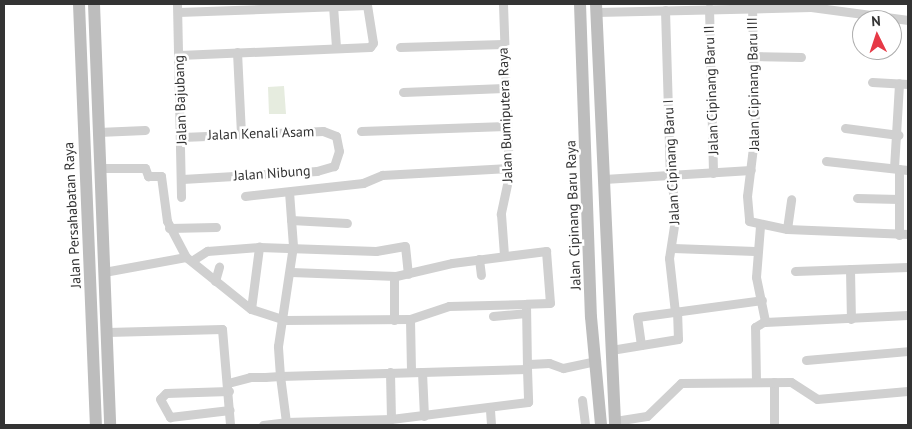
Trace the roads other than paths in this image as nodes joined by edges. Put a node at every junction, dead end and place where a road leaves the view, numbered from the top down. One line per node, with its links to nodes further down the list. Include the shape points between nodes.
1 (80, 4): 18 (street, Jalan Persahabatan Raya)
2 (94, 4): 17 (street)
3 (502, 4): 13 (street, Jalan Bumiputera Raya)
4 (580, 4): 91 (street, Jalan Cipinang Baru Raya)
5 (333, 6): 8 (street); 14 (street); 14 (street, via 369,6 372,45)
6 (828, 6): 7 (street); 12 (street)
7 (752, 7): 10 (street); 20 (street, Jalan Cipinang Baru III)
8 (178, 8): 19 (street, Jalan Bajubang)
9 (596, 8): 11 (street); 43 (street)
10 (709, 8): 11 (street); 40 (street, Jalan Cipinang Baru II)
11 (665, 10): 41 (street, Jalan Cipinang Baru I)
12 (908, 20)
13 (503, 44): 15 (street); 24 (street, Jalan Bumiputera Raya)
14 (336, 47): 16 (street)
15 (400, 48)
16 (237, 52): 19 (street); 32 (street)
17 (96, 53): 18 (street); 30 (street)
18 (81, 54): 109 (street, Jalan Persahabatan Raya)
19 (179, 55): 33 (street, Jalan Bajubang)
20 (754, 56): 21 (street); 39 (street, Jalan Cipinang Baru III)
21 (801, 57)
22 (872, 82): 23 (street)
23 (904, 83): 31 (street)
24 (504, 88): 25 (street); 26 (street, Jalan Bumiputera Raya)
25 (403, 92)
26 (506, 126): 29 (street); 37 (street, Jalan Bumiputera Raya)
27 (845, 128): 31 (street)
28 (146, 130): 30 (street)
29 (361, 131)
30 (98, 132): 36 (street)
31 (902, 132): 38 (street)
32 (241, 133): 33 (street, Jalan Kenali Asam); 34 (street, Jalan Kenali Asam, via 323,131)
33 (182, 137): 42 (street, Jalan Bajubang)
34 (337, 139): 42 (street, Jalan Nibung, via 338,158 334,166 317,171)
35 (826, 161): 38 (street)
36 (100, 168): 54 (street, via 145,168 148,176 161,176); 68 (street)
37 (509, 168): 44 (street, via 382,175 367,182); 61 (street, Jalan Bumiputera Raya, via 501,214)
38 (900, 169): 49 (street)
39 (752, 170): 40 (street); 52 (street, Jalan Cipinang Baru III, via 747,196 749,220)
40 (713, 173): 41 (street)
41 (670, 174): 43 (street); 59 (street, Jalan Cipinang Baru I, via 676,213)
42 (182, 178): 46 (street, Jalan Bajubang)
43 (604, 180): 88 (street)
44 (289, 192): 45 (street); 50 (street)
45 (246, 196)
46 (181, 197)
47 (857, 198): 49 (street)
48 (791, 199): 55 (street)
49 (899, 199): 56 (street)
50 (292, 220): 51 (street); 58 (street)
51 (347, 223)
52 (760, 226): 55 (street); 60 (street)
53 (216, 227): 54 (street)
54 (169, 228): 62 (street)
55 (787, 229): 56 (street)
56 (904, 235)
57 (259, 246): 58 (street); 62 (street, via 207,252); 76 (street)
58 (293, 246): 69 (street); 70 (street, via 376,251 405,246)
59 (673, 248): 60 (street); 77 (street, Jalan Cipinang Baru I, via 669,258)
60 (755, 251): 74 (street)
61 (504, 256): 63 (street); 75 (street, via 547,252 550,302)
62 (190, 258): 68 (street); 73 (street)
63 (479, 260): 70 (street); 71 (street)
64 (219, 267): 73 (street)
65 (908, 267): 66 (street)
66 (850, 269): 67 (street); 82 (street)
67 (795, 271)
68 (104, 272): 86 (street)
69 (291, 272): 72 (street); 83 (street)
70 (408, 274): 72 (street)
71 (481, 275)
72 (394, 276): 84 (street)
73 (215, 281): 76 (street)
74 (762, 300): 77 (street); 85 (street)
75 (526, 304): 78 (street); 81 (street, via 449,306)
76 (251, 309): 83 (street)
77 (676, 312): 87 (street, Jalan Cipinang Baru I, via 678,339); 87 (street, via 637,317)
78 (526, 314): 80 (street); 92 (street)
79 (908, 315): 82 (street)
80 (493, 316)
81 (410, 319): 84 (street); 94 (street)
82 (851, 319): 85 (street)
83 (284, 320): 84 (street); 96 (street, via 279,335)
84 (394, 320)
85 (765, 322): 97 (street, via 755,327)
86 (107, 332): 99 (street, via 219,326 224,334); 107 (street)
87 (641, 345): 88 (street)
88 (611, 350): 108 (street)
89 (908, 352): 90 (street)
90 (806, 360)
91 (596, 361): 92 (street, via 563,368 549,363); 115 (street, Jalan Cipinang Baru Raya)
92 (528, 367): 95 (street); 103 (street, via 527,405)
93 (390, 372): 94 (street); 96 (street); 105 (street)
94 (411, 372): 95 (street)
95 (422, 372): 104 (street)
96 (280, 376): 99 (street); 106 (street)
97 (756, 382): 98 (street); 108 (street, via 681,383 647,416)
98 (774, 382): 100 (street, via 796,384 813,399); 116 (street)
99 (228, 387): 102 (street); 102 (street, via 166,393 160,399 170,417)
100 (908, 391)
101 (582, 400): 114 (street)
102 (230, 410): 111 (street)
103 (490, 410): 104 (street); 113 (street)
104 (424, 416): 105 (street)
105 (391, 419): 110 (street)
106 (286, 422): 110 (street); 112 (street)
107 (110, 423): 109 (street)
108 (615, 423)
109 (96, 424)
110 (299, 424)
111 (230, 425)
112 (263, 425)
113 (491, 425)
114 (585, 425)
115 (601, 425)
116 (774, 425)

